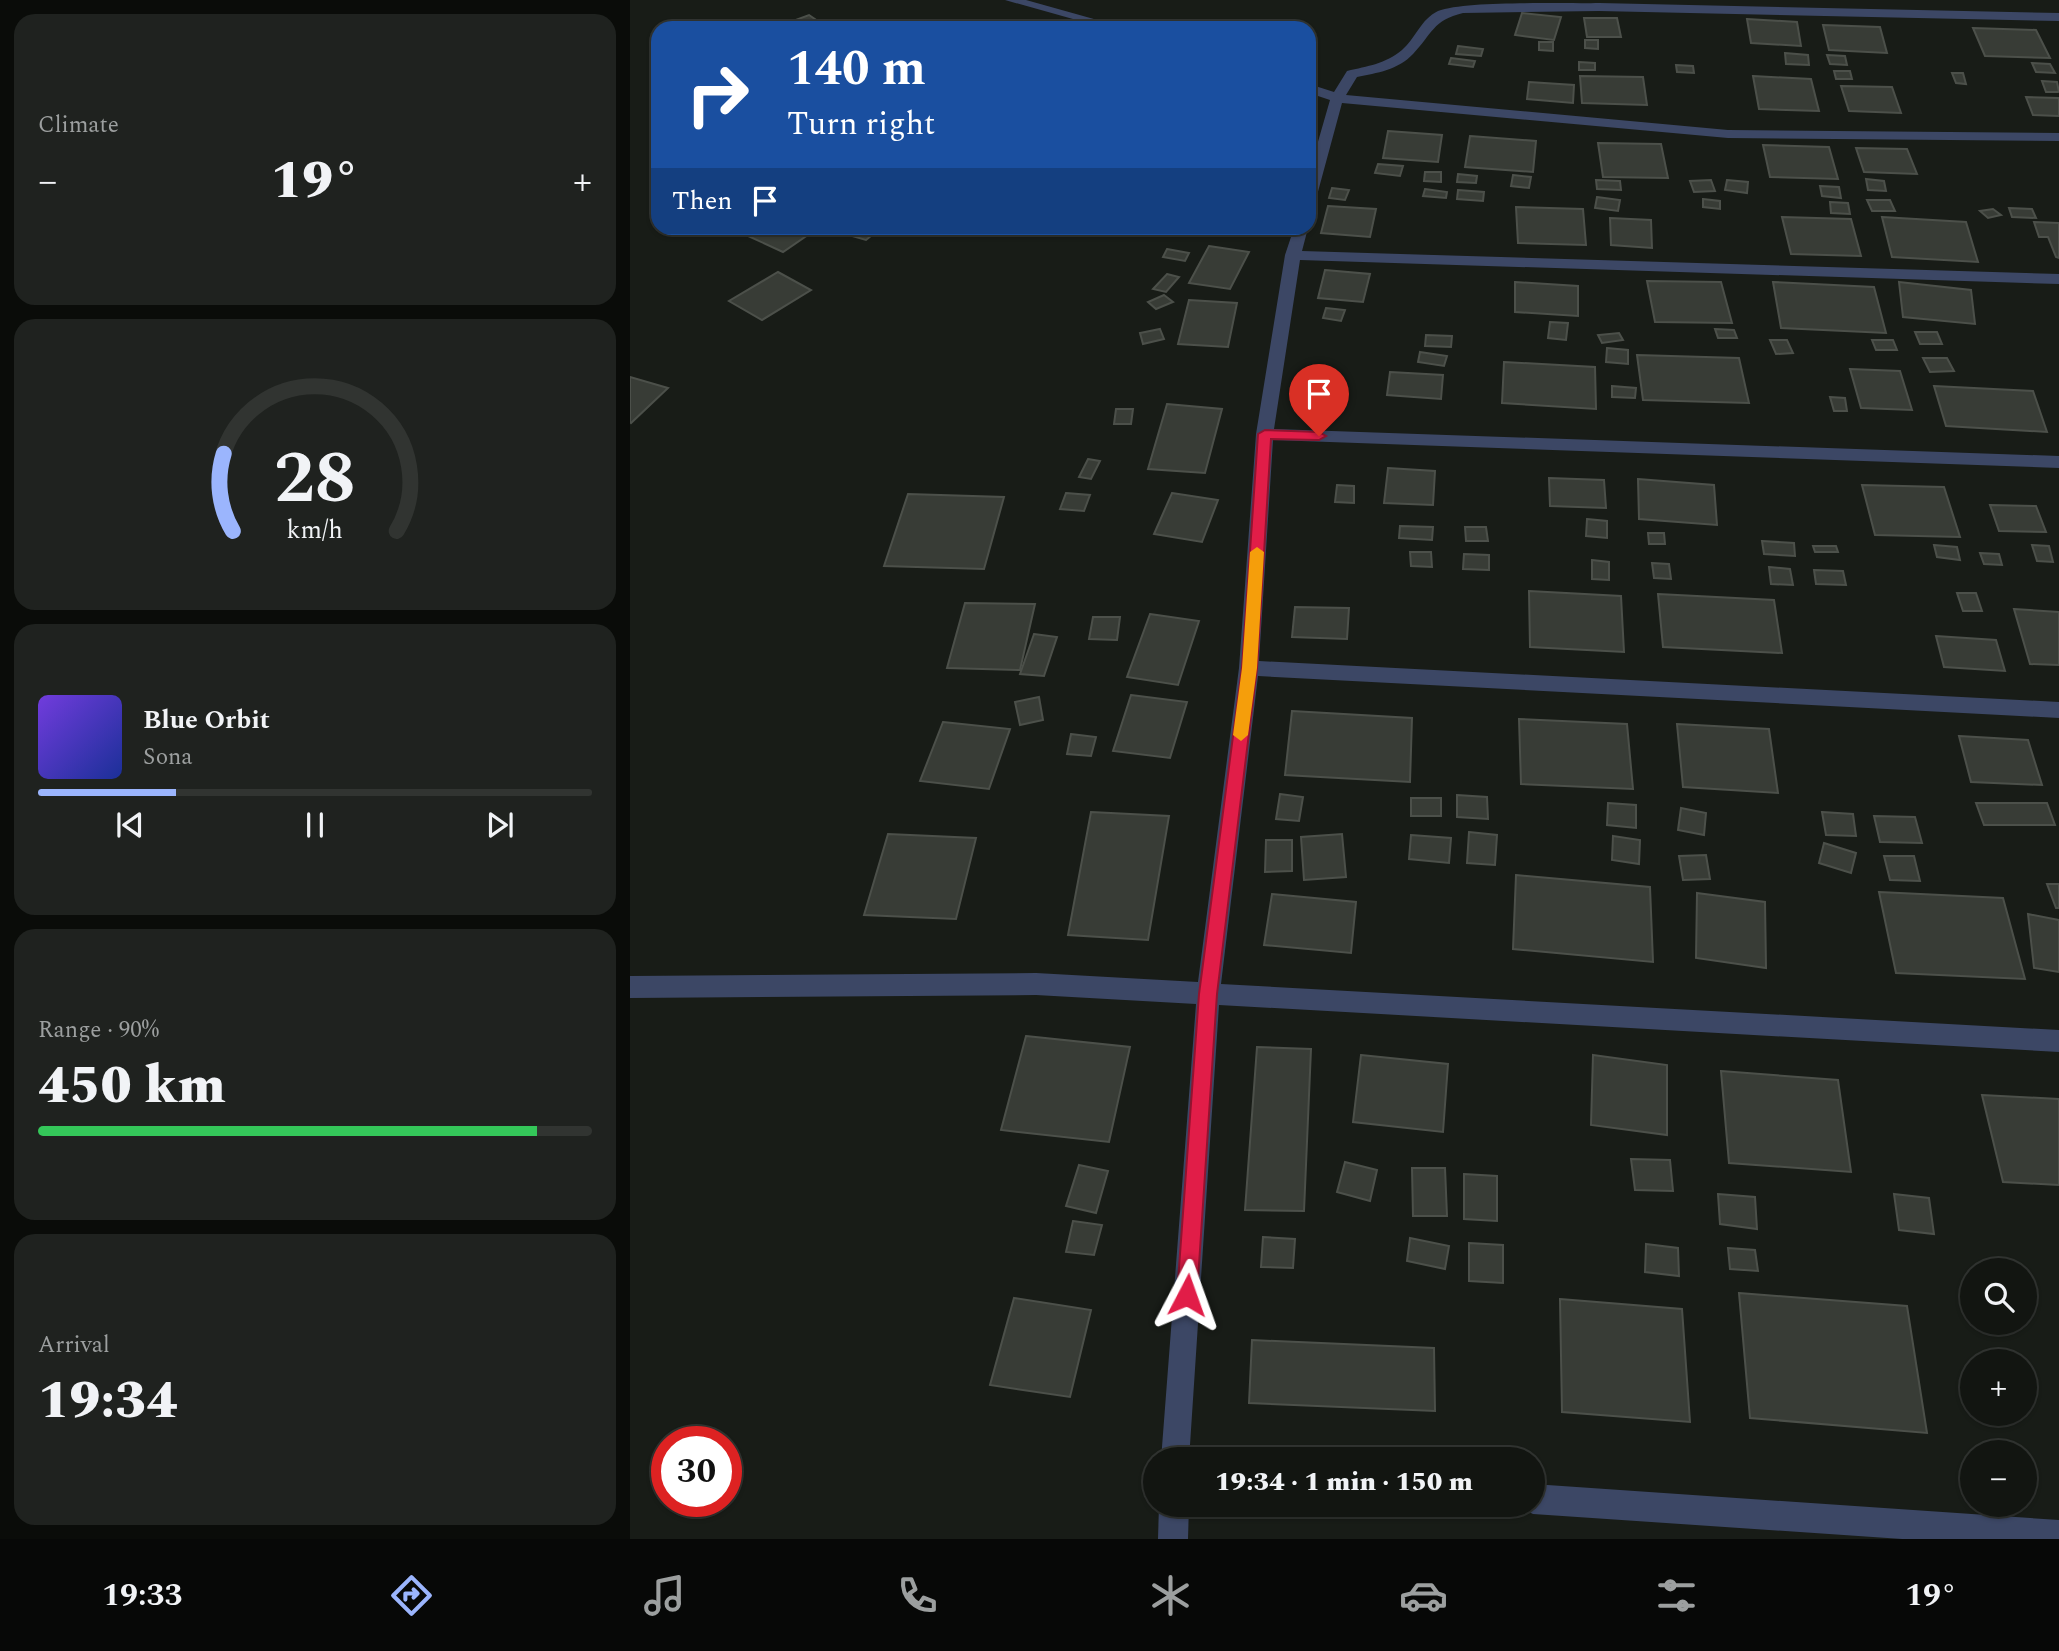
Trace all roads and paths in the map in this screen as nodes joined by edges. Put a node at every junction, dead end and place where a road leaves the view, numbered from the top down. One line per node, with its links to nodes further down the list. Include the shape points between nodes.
1 (1011, 0): 3 (street)
2 (2059, 17): 5 (street, via 1599,7 1463,9 1441,14 1408,52 1383,68 1352,74)
3 (1093, 21)
4 (1316, 90): 5 (street)
5 (1337, 98): 6 (street, via 1728,134); 7 (street)
6 (2059, 137)
7 (1316, 174)
8 (1299, 235): 9 (street)
9 (1293, 255): 10 (street); 11 (street)
10 (2059, 279)
11 (1265, 434): 12 (street); 13 (street)
12 (2059, 462)
13 (1249, 668): 14 (street); 16 (street)
14 (2059, 710)
15 (630, 987): 16 (street, via 1036,984)
16 (1208, 994): 17 (street); 18 (street)
17 (2059, 1041)
18 (1176, 1447)
19 (1545, 1500): 21 (street)
20 (1174, 1517): 22 (street)
21 (2059, 1535)
22 (1173, 1539)

